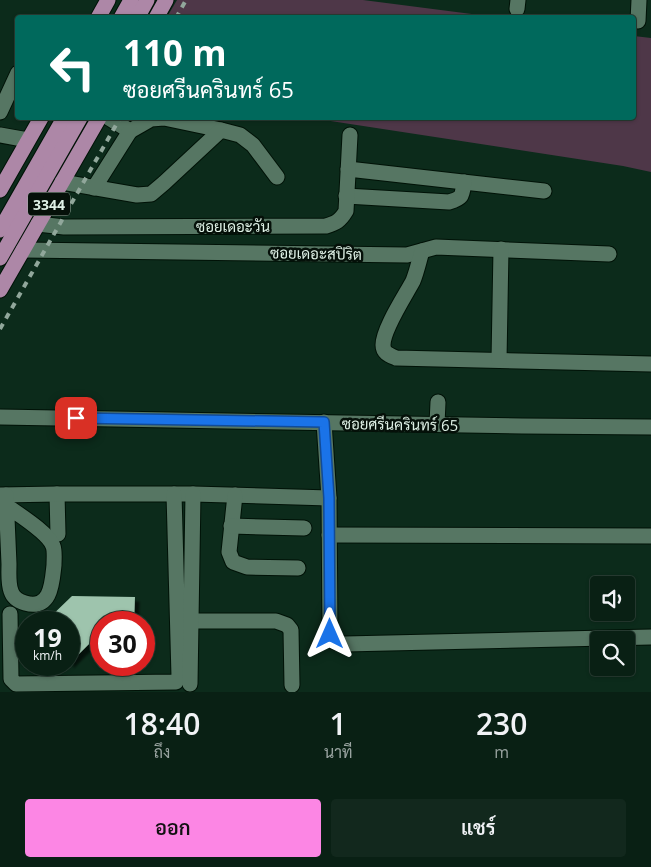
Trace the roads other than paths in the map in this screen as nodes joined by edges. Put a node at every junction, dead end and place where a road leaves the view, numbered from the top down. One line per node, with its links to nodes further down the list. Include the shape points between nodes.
1 (108, 0): 6 (main road)
2 (131, 0): 7 (main road)
3 (147, 0): 8 (main road)
4 (166, 0): 9 (main road)
5 (640, 0): 10 (street)
6 (100, 15)
7 (123, 15)
8 (139, 15)
9 (158, 15)
10 (638, 21)
11 (15, 80): 12 (street)
12 (0, 112)
13 (40, 120): 24 (main road)
14 (63, 120): 34 (main road, 3344)
15 (79, 120): 39 (main road, 3344)
16 (98, 120): 27 (main road, 3344)
17 (112, 120): 21 (street)
18 (149, 120): 21 (street)
19 (174, 120): 20 (street)
20 (221, 130): 26 (street, via 240,135 254,145); 29 (street, via 150,194)
21 (130, 131): 29 (street)
22 (0, 135): 24 (street)
23 (350, 135): 25 (street, ซอยเดอะวัน)
24 (28, 140): 30 (main road)
25 (348, 169): 28 (street); 32 (street, ซอยเดอะวัน)
26 (277, 177)
27 (62, 182): 29 (street); 33 (main road, 3344)
28 (464, 182): 31 (street); 32 (street, via 459,200 449,202)
29 (94, 188)
30 (0, 190)
31 (544, 191)
32 (346, 196): 33 (street, ซอยเดอะวัน, via 346,211 341,219 326,226 64,227)
33 (38, 224): 36 (main road, 3344)
34 (0, 230)
35 (501, 249): 37 (street, ซอยเดอะสปิริต, via 436,246); 38 (street, ซอยเดอะสปิริต); 41 (street)
36 (23, 250): 37 (street, ซอยเดอะสปิริต, via 408,255); 40 (main road, 3344)
37 (422, 251): 41 (street, via 414,279 386,332 384,352 396,358)
38 (609, 254)
39 (0, 258)
40 (0, 290)
41 (499, 360): 42 (street)
42 (651, 364)
43 (438, 402): 46 (street)
44 (0, 417): 45 (street, ซอยศรีนครินทร์ 65)
45 (324, 422): 46 (street, ซอยศรีนครินทร์ 65); 52 (street)
46 (437, 424): 47 (street, ซอยศรีนครินทร์ 65)
47 (651, 427)
48 (57, 494): 49 (street); 53 (street); 56 (street)
49 (174, 494): 50 (street); 60 (street, via 179,676 176,682 16,684 11,679)
50 (193, 494): 51 (street); 61 (street)
51 (235, 495): 52 (street); 54 (street)
52 (329, 498): 57 (street)
53 (4, 499): 53 (street, via 10,588 18,600 36,604 45,600 52,585 53,546)
54 (231, 526): 55 (street); 59 (street, via 229,552 233,562 247,567)
55 (304, 528)
56 (58, 534)
57 (329, 535): 58 (street); 62 (street, via 330,634 336,642)
58 (651, 536)
59 (298, 568)
60 (10, 614)
61 (191, 621): 63 (street); 64 (street, via 276,621 287,625 291,630)
62 (651, 637)
63 (190, 684)
64 (292, 685)

